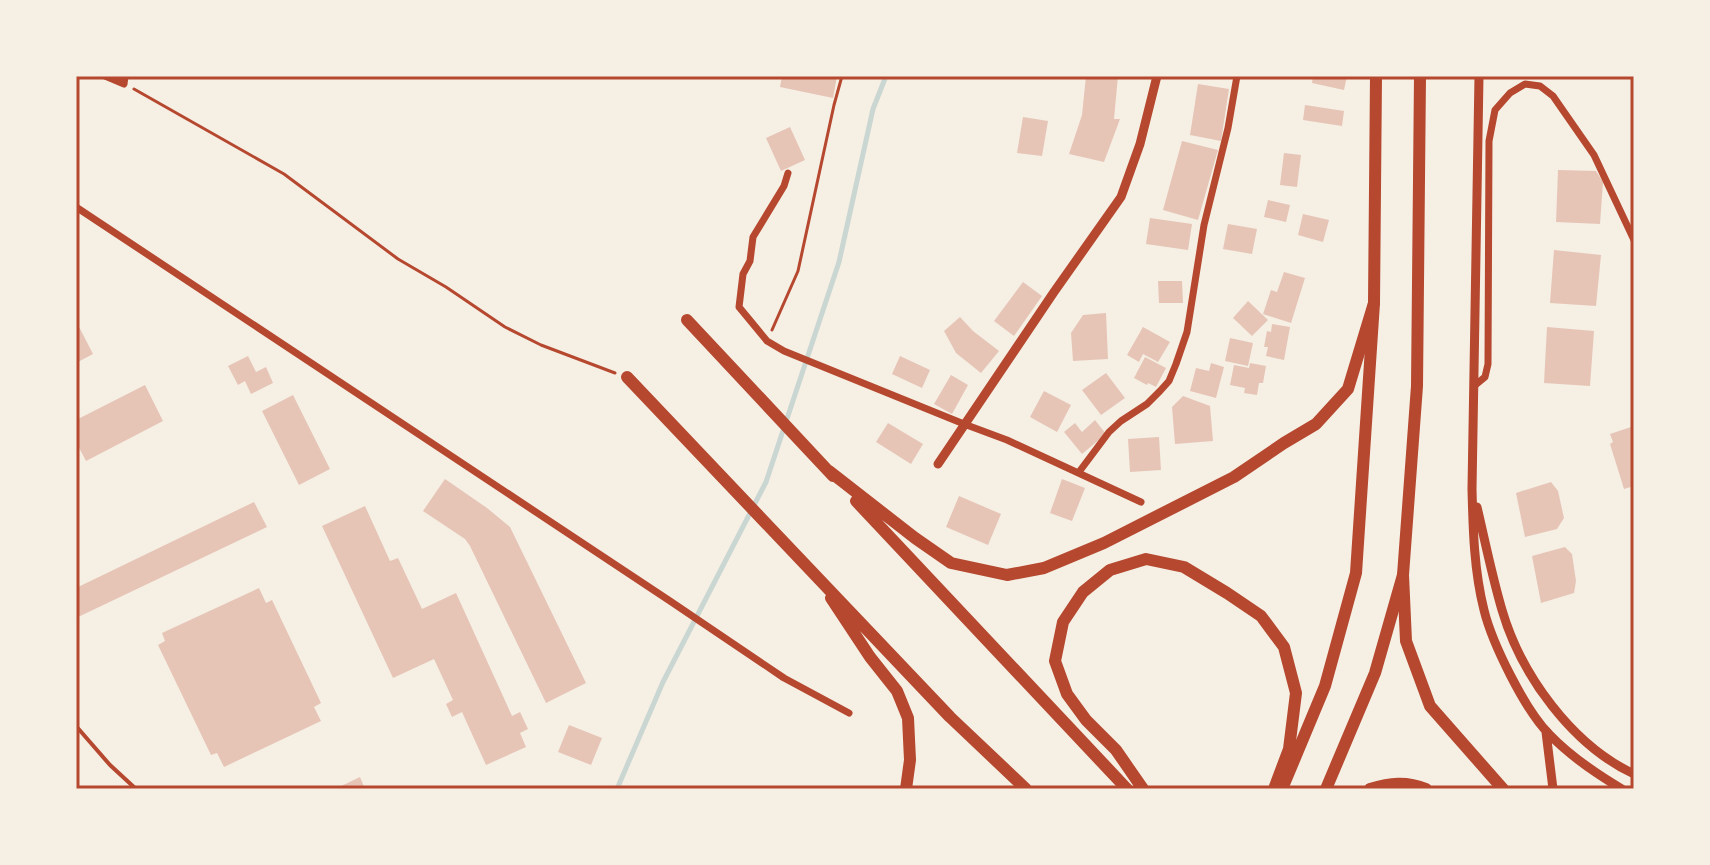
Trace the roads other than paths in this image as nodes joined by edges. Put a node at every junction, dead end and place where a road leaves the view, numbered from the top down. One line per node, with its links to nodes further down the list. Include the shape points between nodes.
1 (105, 76): 7 (street)
2 (1157, 76): 15 (street, via 1121,197)
3 (1237, 76): 18 (street, via 1187,332 1176,364 1169,381 1109,432)
4 (1376, 76): 11 (main road)
5 (1420, 76): 22 (main road, via 1417,386)
6 (1479, 76): 14 (street)
7 (124, 80)
8 (788, 173): 15 (street, via 753,237 739,307 767,341 784,351)
9 (76, 207): 23 (street, via 784,678)
10 (1634, 240): 14 (street, via 1594,155 1553,96 1540,86 1525,84 1510,93 1495,110 1489,141 1488,364 1485,377)
11 (1374, 303): 17 (main road, via 1348,389 1316,424 1234,477 1044,568 1007,575 951,563); 33 (main road, via 1356,573 1325,686)
12 (687, 320): 17 (main road)
13 (627, 377): 21 (main road)
14 (1474, 386): 19 (street)
15 (964, 424): 16 (street); 18 (street)
16 (938, 464)
17 (829, 471): 30 (main road)
18 (1079, 472): 20 (street)
19 (1472, 489): 25 (street, via 1484,610 1506,668); 26 (street, via 1502,611 1533,677 1567,724 1594,750)
20 (1141, 502)
21 (811, 569): 28 (main road, via 897,691 908,718); 29 (main road, via 950,717)
22 (1403, 575): 34 (main road, via 1375,673); 37 (main road, via 1406,641 1430,706)
23 (849, 713)
24 (76, 726): 27 (lane)
25 (1546, 732): 38 (street); 39 (street)
26 (1634, 774)
27 (136, 789)
28 (906, 789)
29 (1026, 789)
30 (1127, 789)
31 (1143, 789): 32 (main road, via 1067,694 1055,661 1063,622 1083,592 1110,570 1146,559 1184,567 1227,593 1261,616 1284,647 1296,693 1289,749)
32 (1274, 789)
33 (1282, 789)
34 (1326, 789)
35 (1370, 789): 36 (main road, via 1407,782)
36 (1426, 789)
37 (1503, 789)
38 (1553, 789)
39 (1622, 789)

